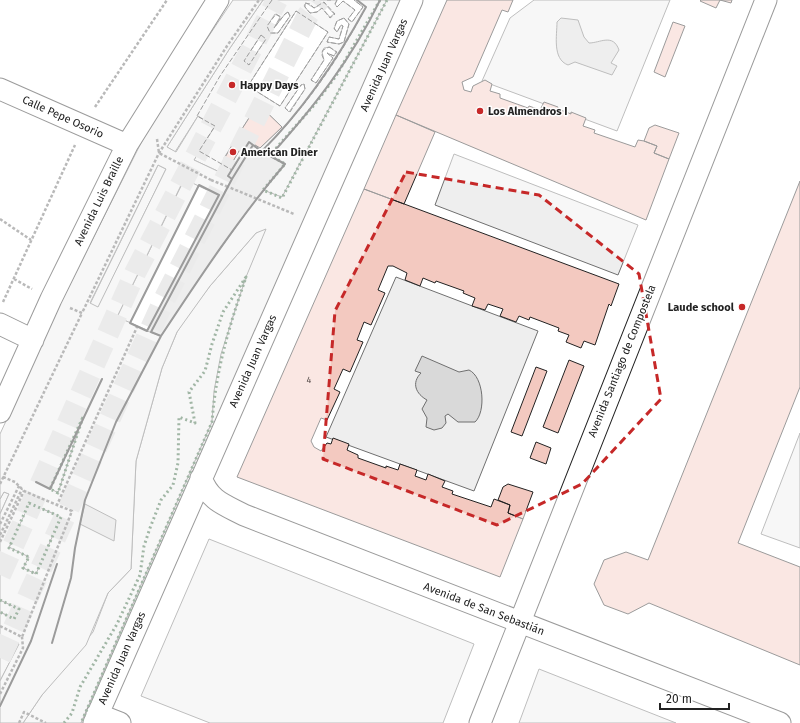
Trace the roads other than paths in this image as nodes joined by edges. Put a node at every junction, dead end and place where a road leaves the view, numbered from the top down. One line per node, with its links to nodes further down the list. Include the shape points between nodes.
1 (218, 0): 5 (street, Avenida Luis Braille)
2 (412, 0): 9 (street, Avenida Juan Vargas)
3 (766, 0): 10 (street, Avenida Santiago de Compostela)
4 (0, 89): 5 (street, Calle Pepe Osorio)
5 (127, 144): 7 (street, Avenida Luis Braille)
6 (0, 324): 7 (street)
7 (33, 340): 8 (street, Avenida Luis Braille)
8 (0, 412)
9 (201, 478): 10 (street, Avenida de San Sebastián, via 206,491 216,501 244,515); 11 (street, Avenida Juan Vargas)
10 (518, 623): 13 (street, Avenida Santiago de Compostela); 14 (street, Avenida de San Sebastián)
11 (96, 718): 12 (street)
12 (120, 723)
13 (480, 723)
14 (780, 723)

